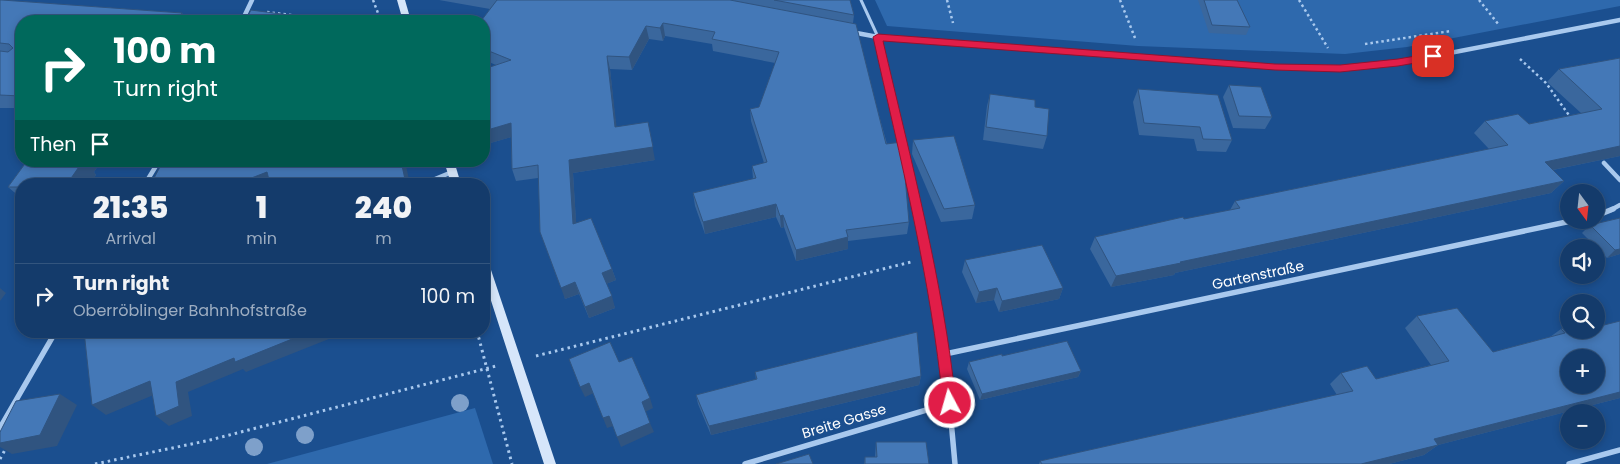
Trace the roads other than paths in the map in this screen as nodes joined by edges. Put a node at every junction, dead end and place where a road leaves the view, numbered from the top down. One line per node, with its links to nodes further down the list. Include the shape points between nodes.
1 (252, 0): 4 (street)
2 (400, 0): 5 (main road)
3 (862, 0): 8 (lane)
4 (246, 15)
5 (405, 15)
6 (1620, 20): 8 (street, via 1398,63 1340,68 1275,67)
7 (850, 31): 8 (street)
8 (878, 37): 22 (street, via 928,258)
9 (1604, 163): 16 (street)
10 (155, 167): 13 (street)
11 (451, 167): 12 (main road)
12 (452, 172): 14 (street); 15 (main road)
13 (149, 178)
14 (438, 178)
15 (454, 178)
16 (1620, 180)
17 (1620, 205): 18 (street)
18 (1605, 213)
19 (1560, 223): 22 (street, Gartenstraße)
20 (490, 282): 26 (main road)
21 (52, 338): 24 (street)
22 (945, 354): 23 (street)
23 (950, 403): 27 (street, Breite Gasse); 28 (street)
24 (0, 428)
25 (1620, 450): 29 (street)
26 (550, 464)
27 (745, 464)
28 (955, 464)
29 (1569, 464)

